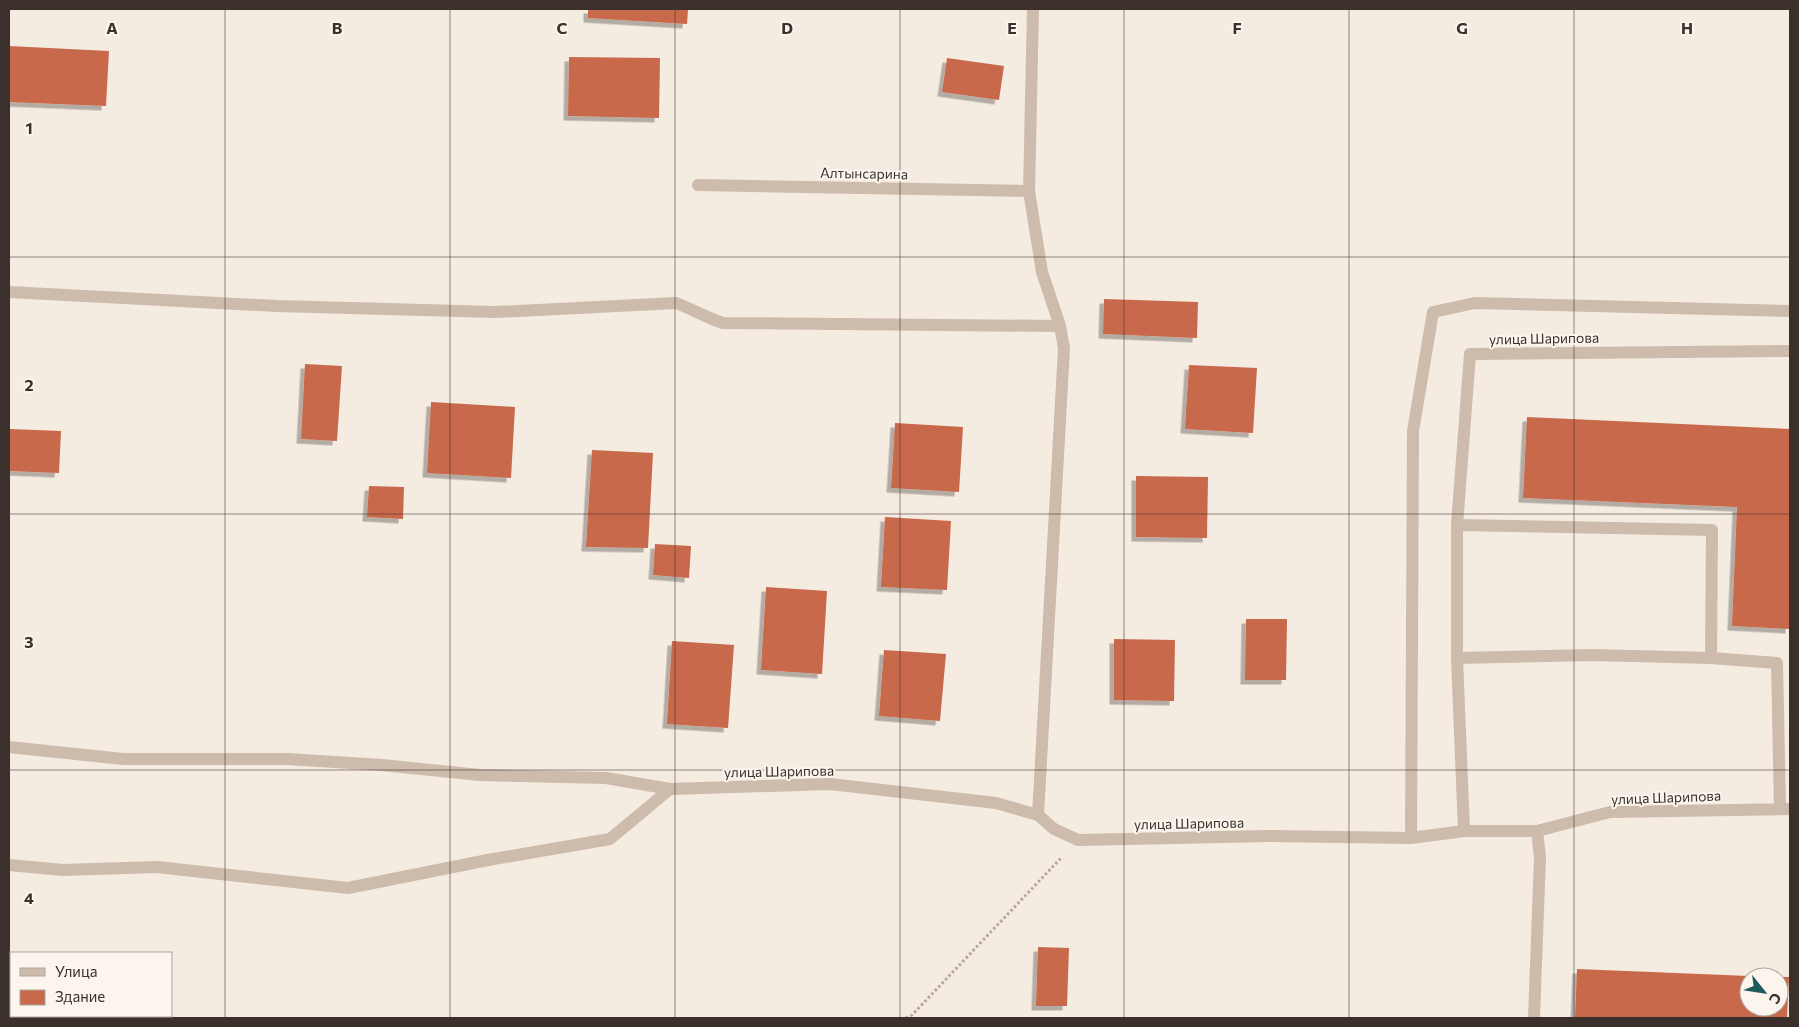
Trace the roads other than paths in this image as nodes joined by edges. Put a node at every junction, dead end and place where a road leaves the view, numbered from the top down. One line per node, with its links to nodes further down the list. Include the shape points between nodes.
1 (1033, 9): 3 (street)
2 (698, 185): 3 (street, Алтынсарина)
3 (1029, 192): 6 (street, via 1042,272)
4 (9, 292): 6 (street, via 277,306 496,312 676,303 723,323)
5 (1790, 311): 19 (street, via 1475,303 1433,312 1413,431)
6 (1060, 326): 16 (street, via 1064,348)
7 (1790, 351): 8 (street, улица Шарипова, via 1470,354)
8 (1457, 525): 9 (street, улица Шарипова); 10 (street, via 1712,530)
9 (1457, 658): 10 (street, via 1592,655); 17 (street, улица Шарипова)
10 (1711, 658): 12 (street)
11 (1790, 662): 12 (street)
12 (1776, 663): 15 (street, улица Шарипова)
13 (9, 747): 14 (street, улица Шарипова, via 123,759 287,759 480,775 606,778)
14 (670, 789): 16 (street, улица Шарипова, via 830,784 996,803); 20 (street, via 610,838 348,888 157,867 63,870)
15 (1785, 809): 18 (street, улица Шарипова, via 1610,812)
16 (1038, 815): 19 (street, улица Шарипова, via 1054,829 1078,840 1269,836)
17 (1464, 831): 18 (street, улица Шарипова); 19 (street, улица Шарипова)
18 (1537, 831): 21 (street, via 1540,857)
19 (1411, 838)
20 (9, 865)
21 (1534, 1018)

